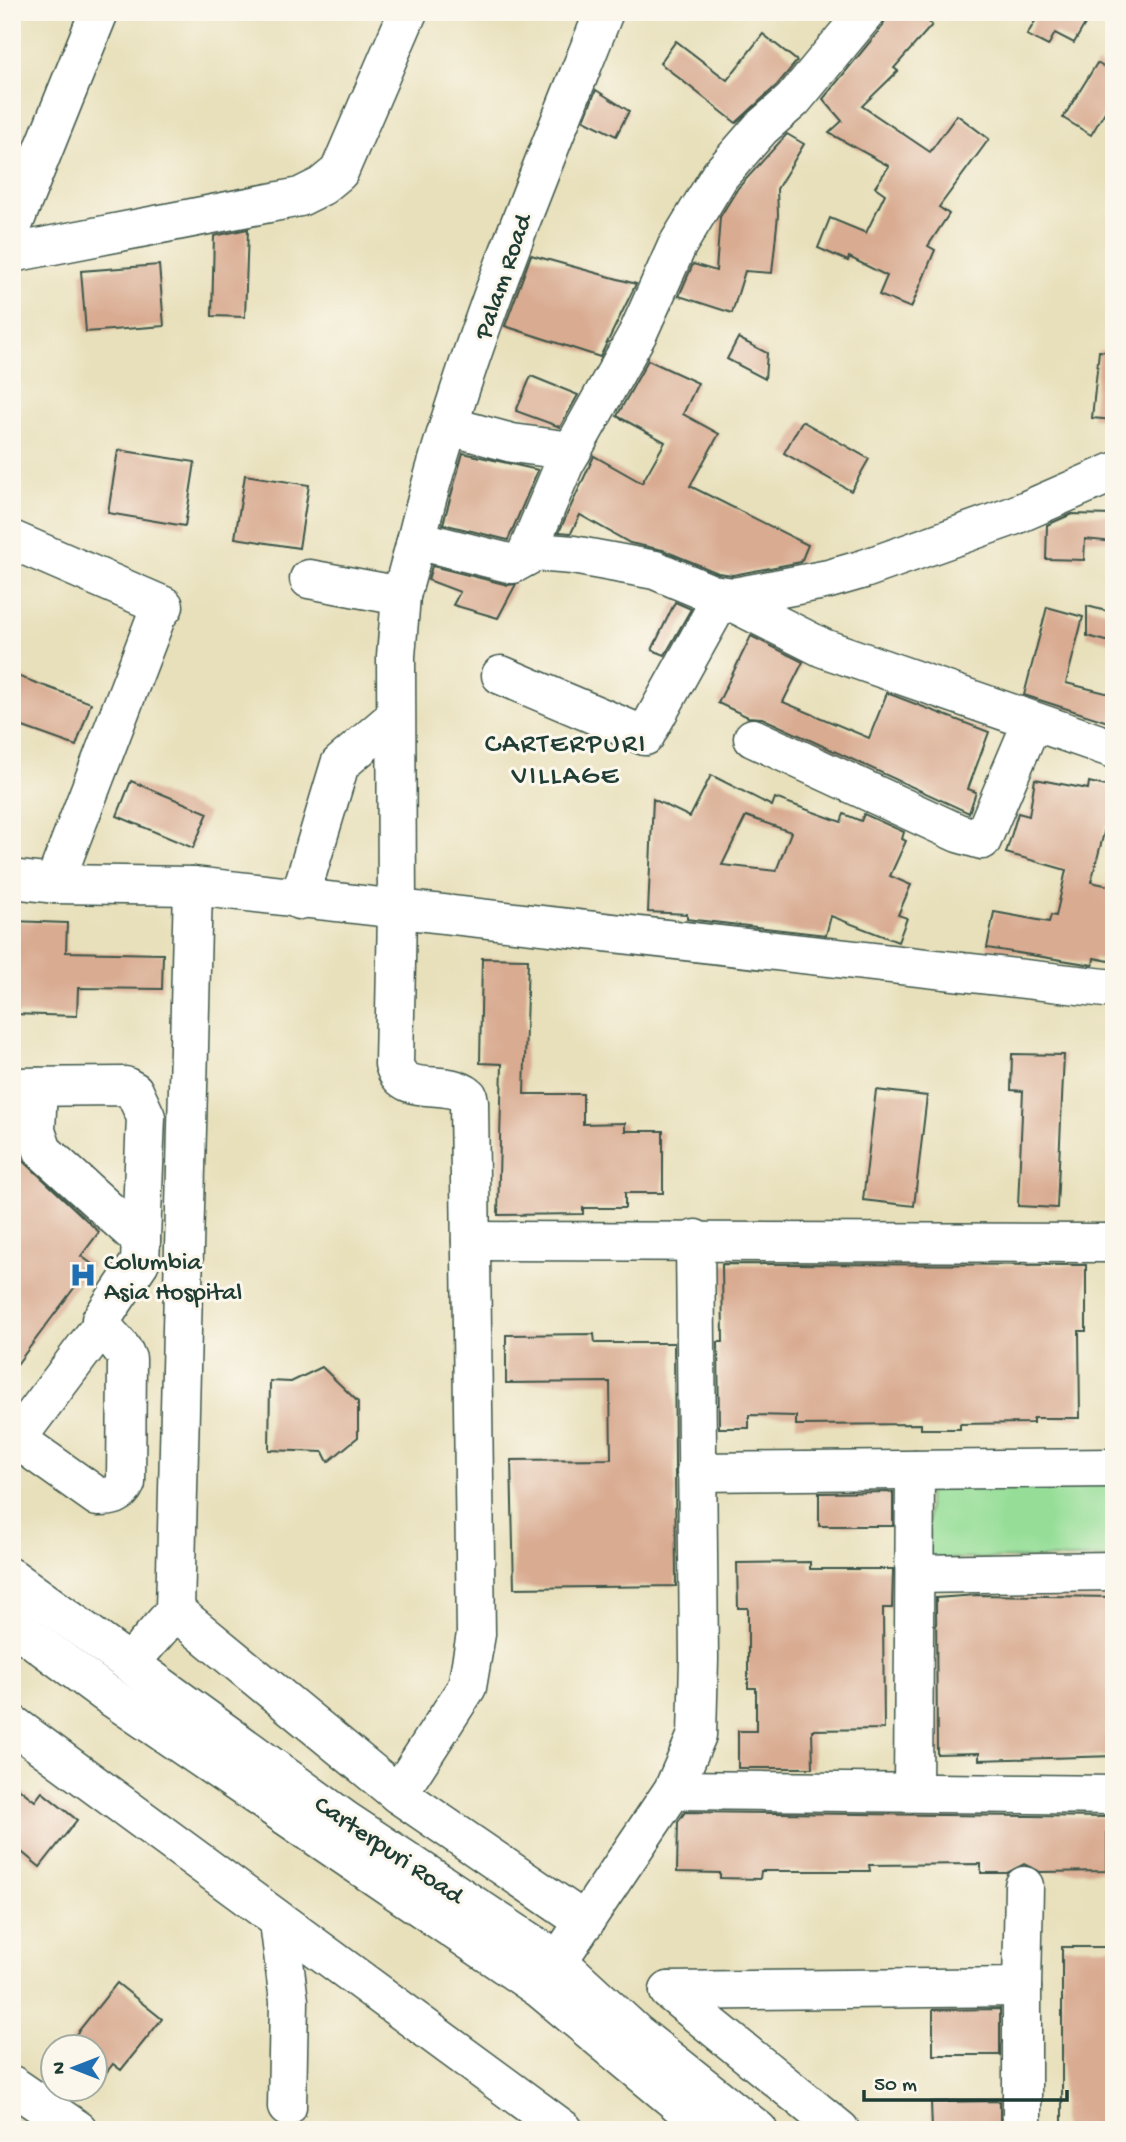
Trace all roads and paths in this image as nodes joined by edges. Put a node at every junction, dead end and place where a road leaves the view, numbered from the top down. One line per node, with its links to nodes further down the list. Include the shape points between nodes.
1 (99, 12): 5 (street)
2 (408, 12): 6 (street, via 339,172 323,186 300,197)
3 (604, 12): 7 (street, Palam Road, via 511,242)
4 (866, 12): 8 (street, via 793,100 720,175 677,246 638,333)
5 (12, 229)
6 (12, 253)
7 (449, 426): 8 (street, via 512,443); 11 (street, Palam Road)
8 (572, 451): 12 (street)
9 (1114, 472): 15 (street, via 1013,516 864,569)
10 (12, 540): 22 (street, via 164,606)
11 (415, 545): 12 (street, via 430,542 513,564); 14 (street, Palam Road)
12 (526, 555): 15 (street, via 545,552 654,569)
13 (309, 579): 14 (street)
14 (401, 596): 17 (street, Palam Road)
15 (722, 597): 16 (street, via 645,736); 18 (street, via 823,648)
16 (501, 675)
17 (395, 717): 24 (street, via 340,764); 25 (street, Palam Road)
18 (1031, 722): 19 (street, via 982,840); 20 (street)
19 (753, 738)
20 (1114, 749)
21 (12, 879): 22 (street)
22 (54, 884): 23 (street)
23 (193, 886): 24 (street); 40 (street)
24 (299, 900): 25 (street)
25 (397, 911): 26 (street); 30 (street, Palam Road, via 394,1064 405,1084 455,1088 468,1096)
26 (1114, 989)
27 (25, 1087): 28 (street, via 43,1151); 28 (street, via 125,1086 134,1091 146,1117)
28 (141, 1240): 32 (street, via 140,1262 103,1313)
29 (695, 1240): 30 (street); 31 (street); 36 (street)
30 (471, 1241): 46 (street, via 476,1634 467,1687)
31 (1114, 1242)
32 (102, 1325): 33 (street); 33 (street, via 119,1342 127,1359 123,1491 98,1497)
33 (14, 1440)
34 (1114, 1468): 35 (street)
35 (915, 1470): 36 (street); 38 (street)
36 (696, 1472): 44 (street, via 697,1735)
37 (1114, 1571): 38 (street)
38 (915, 1574): 45 (street)
39 (12, 1578): 42 (street, Carterpuri Road)
40 (175, 1611): 42 (street); 46 (street)
41 (12, 1624): 57 (street, Carterpuri Road)
42 (130, 1663): 51 (street, Carterpuri Road, via 345,1820)
43 (12, 1724): 49 (street)
44 (673, 1790): 45 (street); 50 (street)
45 (913, 1792): 47 (street)
46 (398, 1794): 50 (street)
47 (1114, 1795)
48 (1024, 1886): 52 (street)
49 (278, 1922): 56 (street, via 289,2001); 59 (street)
50 (584, 1922): 51 (street)
51 (558, 1961): 54 (street, Carterpuri Road)
52 (1022, 1987): 53 (street); 61 (street)
53 (669, 1991): 54 (street); 60 (street)
54 (636, 2033): 57 (street, Carterpuri Road)
55 (12, 2085): 58 (street)
56 (288, 2107)
57 (734, 2126)
58 (78, 2130)
59 (564, 2130)
60 (840, 2130)
61 (1022, 2130)

